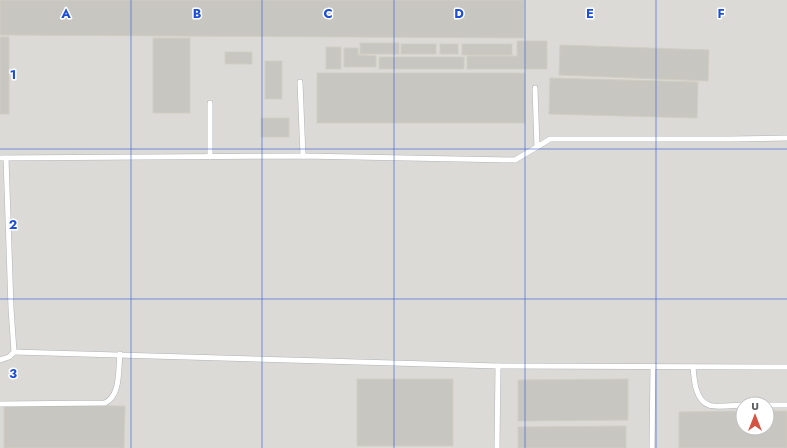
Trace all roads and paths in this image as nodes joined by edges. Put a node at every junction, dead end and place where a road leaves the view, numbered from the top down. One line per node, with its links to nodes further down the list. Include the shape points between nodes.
1 (300, 82): 6 (lane)
2 (535, 88): 5 (lane)
3 (210, 103): 7 (lane)
4 (787, 138): 5 (lane, via 550,139)
5 (537, 147): 6 (lane, via 515,160)
6 (303, 156): 7 (lane)
7 (210, 157): 9 (lane)
8 (0, 158): 9 (lane)
9 (6, 158): 10 (lane, via 10,308)
10 (14, 352): 11 (lane); 12 (lane)
11 (120, 354): 13 (lane); 17 (lane, via 116,392 112,400 105,403)
12 (0, 360)
13 (498, 366): 14 (lane); 21 (lane)
14 (652, 366): 15 (lane); 22 (lane)
15 (693, 367): 16 (lane); 18 (lane, via 698,395 703,402 709,406)
16 (787, 367)
17 (0, 404)
18 (735, 405)
19 (775, 405): 20 (lane)
20 (787, 405)
21 (497, 448)
22 (652, 448)

